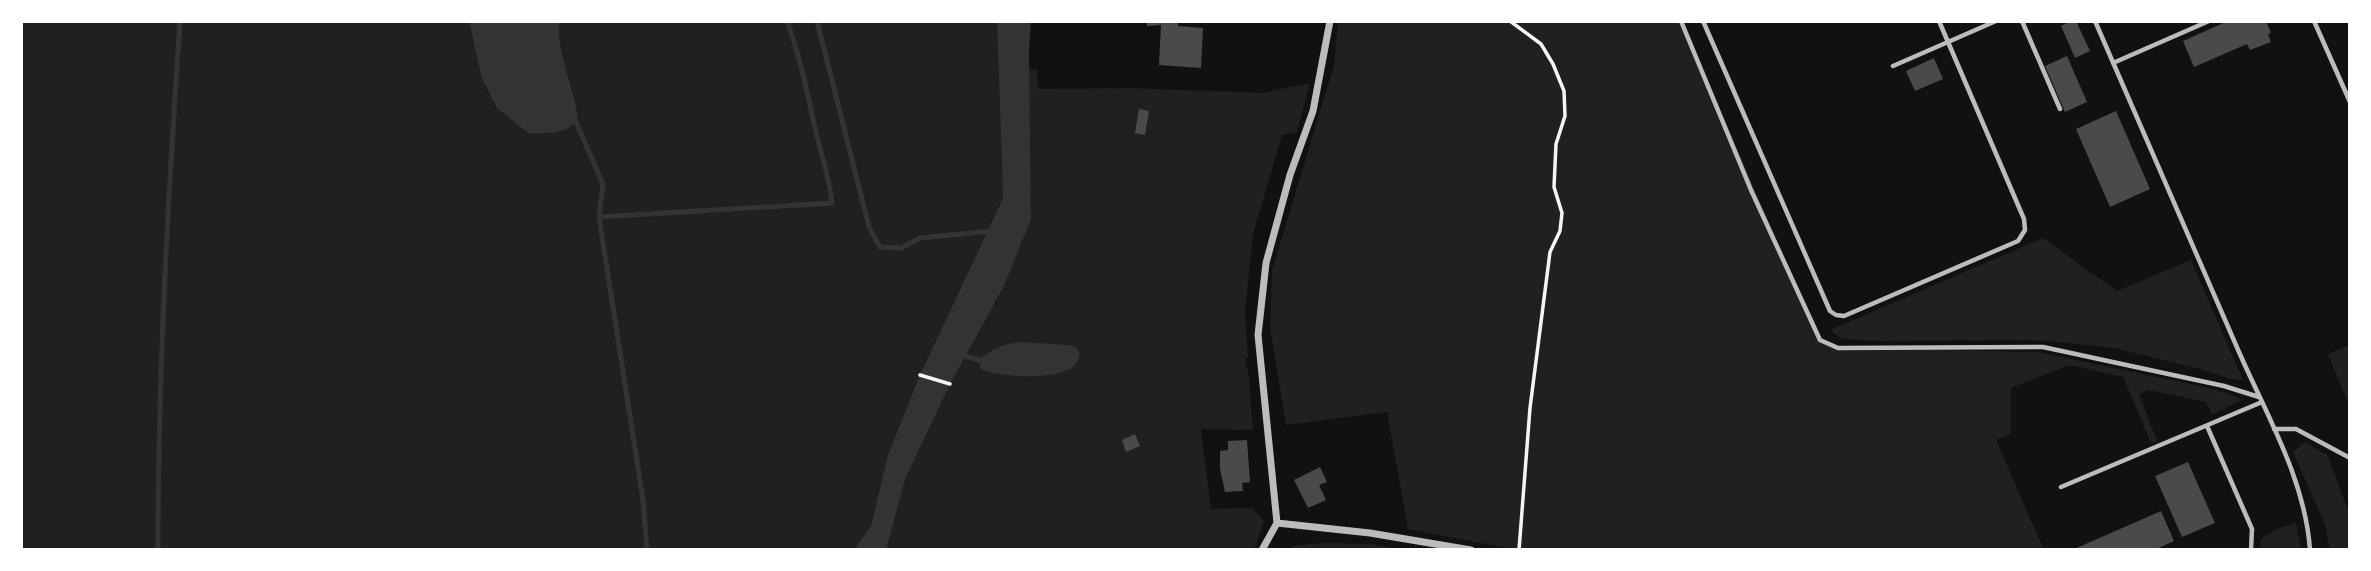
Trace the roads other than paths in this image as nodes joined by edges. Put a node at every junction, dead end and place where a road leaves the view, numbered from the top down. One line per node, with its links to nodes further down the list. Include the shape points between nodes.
1 (1330, 21): 20 (street, via 1313,111 1266,263 1258,335)
2 (1681, 21): 15 (lane, via 1820,340 1838,348 2043,347 2224,386)
3 (1703, 21): 10 (lane, via 1830,311 1844,316 2018,241 2025,230)
4 (1939, 21): 10 (lane)
5 (1996, 21): 10 (lane)
6 (2022, 21): 14 (lane)
7 (2095, 21): 11 (lane)
8 (2209, 21): 11 (lane)
9 (2314, 21): 13 (lane)
10 (1948, 42): 12 (lane)
11 (2113, 63): 15 (lane)
12 (1893, 66)
13 (2350, 102)
14 (2060, 108)
15 (2260, 400): 16 (lane); 17 (lane)
16 (2207, 426): 19 (lane); 23 (lane, via 2252,529)
17 (2273, 429): 18 (lane, via 2296,429); 24 (lane, via 2291,463)
18 (2350, 457)
19 (2061, 487)
20 (1277, 523): 21 (street); 22 (street)
21 (1262, 550)
22 (1471, 550)
23 (2251, 550)
24 (2311, 550)

